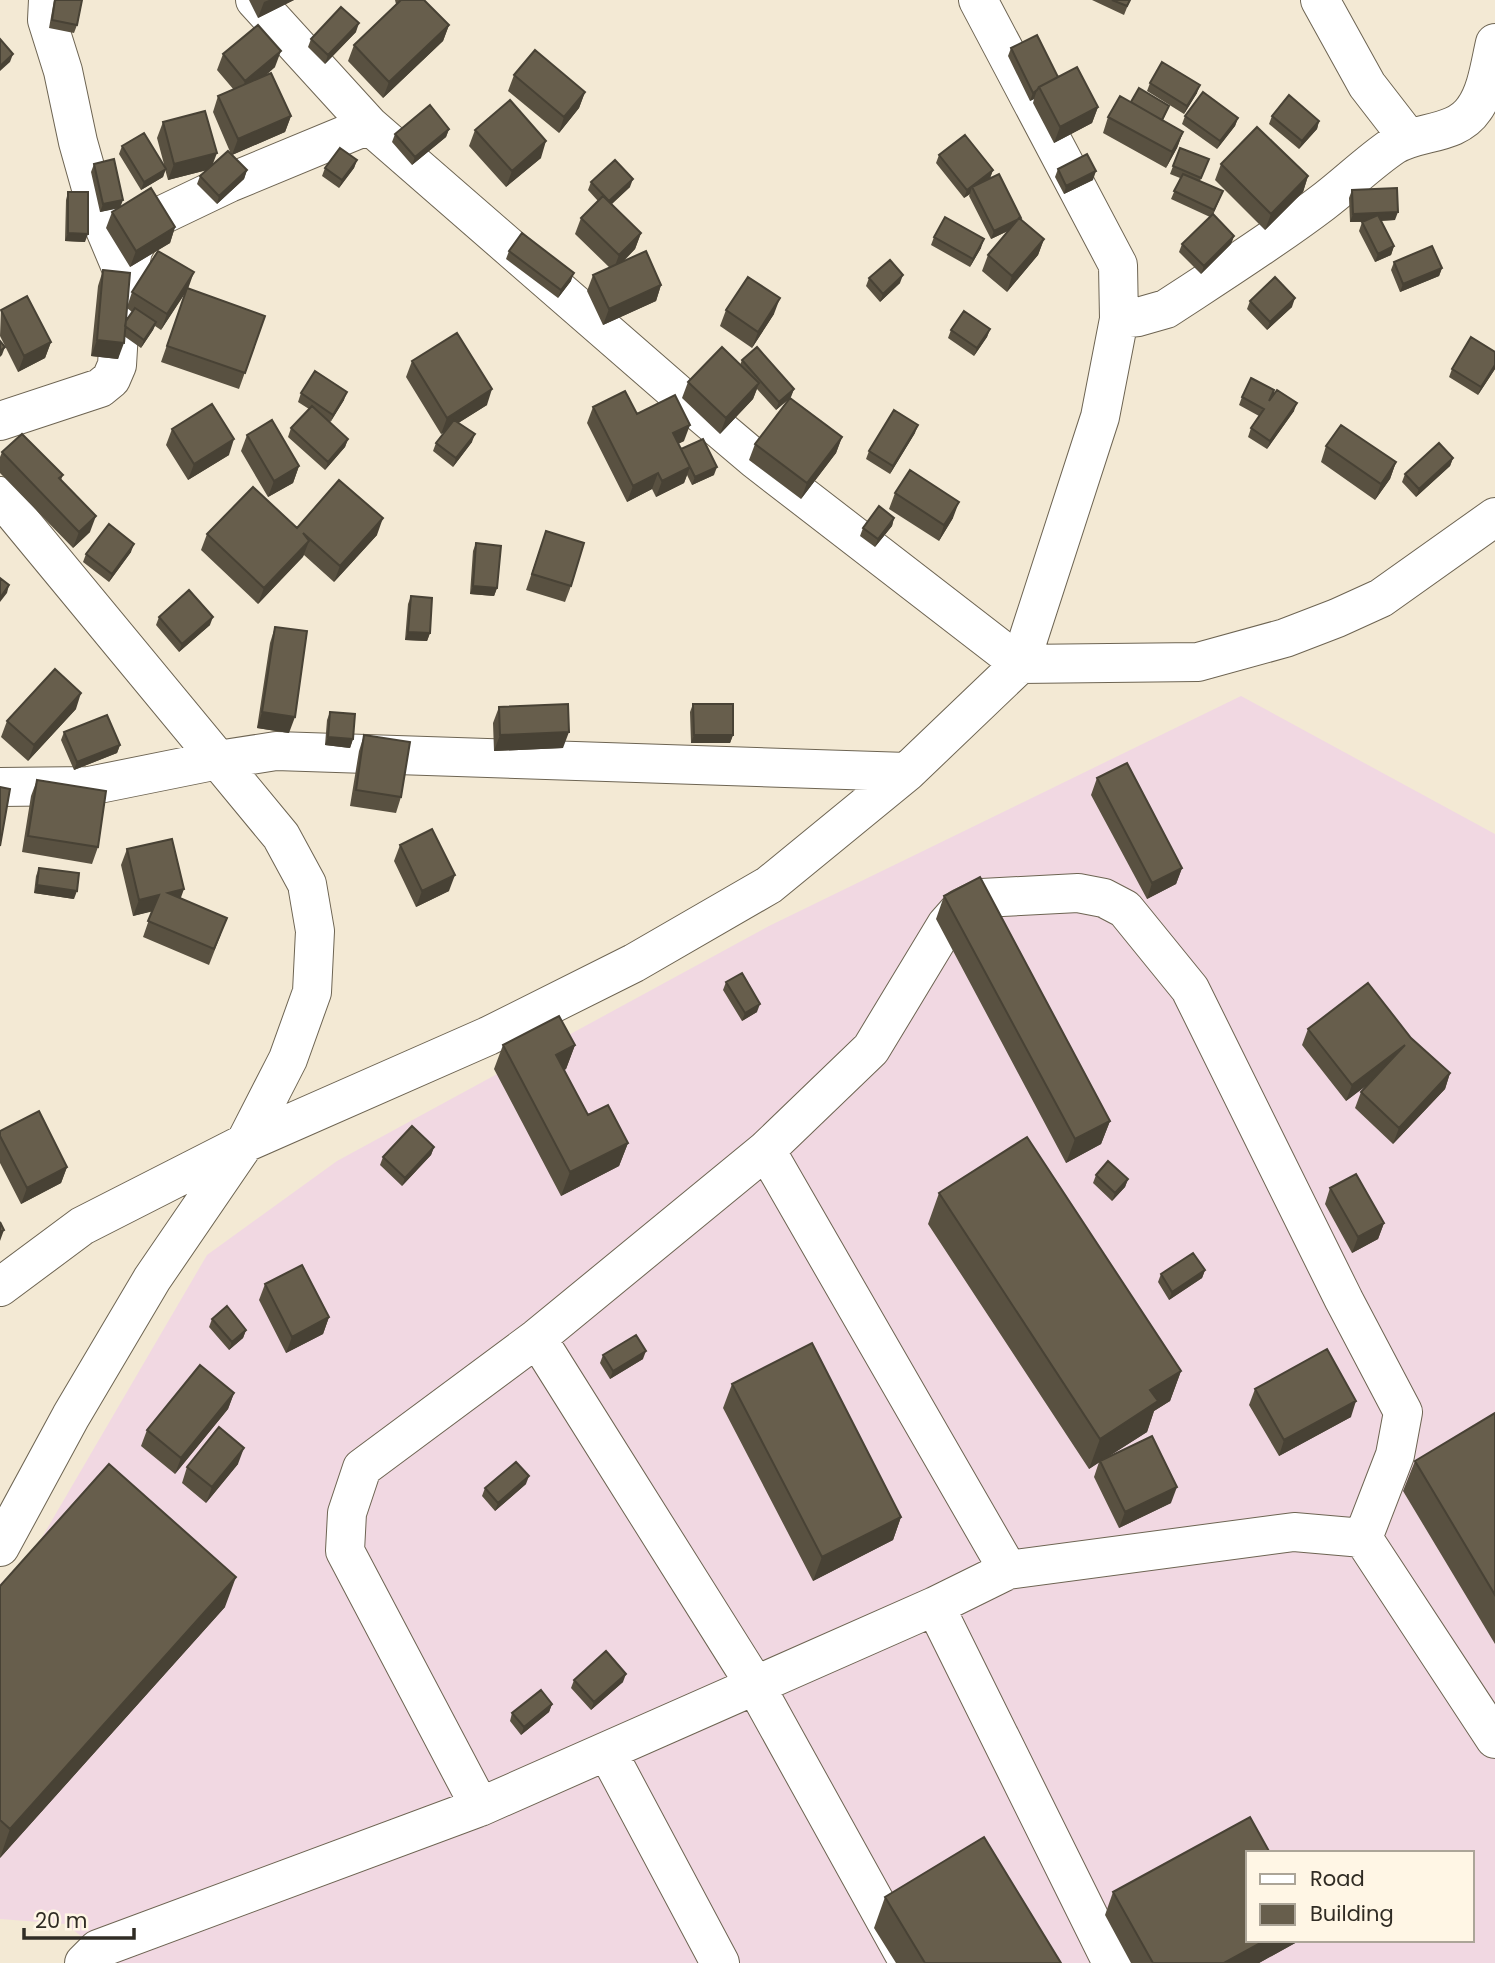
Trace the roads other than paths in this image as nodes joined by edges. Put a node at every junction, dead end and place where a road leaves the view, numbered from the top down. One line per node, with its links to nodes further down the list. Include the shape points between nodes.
1 (48, 0): 8 (street, via 47,20 78,142 98,213)
2 (255, 0): 6 (street)
3 (978, 0): 9 (street, via 1118,265)
4 (1320, 0): 7 (street, via 1367,85)
5 (1495, 43): 7 (street, via 1474,110 1444,130)
6 (369, 125): 8 (street, via 160,216 145,229 133,250); 13 (street, via 756,460)
7 (1408, 138): 9 (street, via 1320,205 1166,309)
8 (127, 282): 10 (street, via 117,365 111,379 100,388)
9 (1119, 318): 13 (street, via 1100,416)
10 (0, 421)
11 (0, 496): 14 (street)
12 (1495, 517): 13 (street, via 1381,598 1285,638 1198,662)
13 (1020, 664): 15 (street)
14 (218, 760): 15 (street, via 276,751); 16 (street, via 89,786); 17 (street, via 281,836 307,884 315,931 312,992 288,1059)
15 (907, 772): 17 (street, via 769,884 634,963 488,1036)
16 (0, 787)
17 (245, 1143): 19 (street, via 82,1226); 22 (street, via 152,1279)
18 (766, 1150): 20 (street); 21 (street, via 871,1049 961,908 982,898 1078,893 1104,898 1125,909 1190,989 1403,1412 1395,1455); 23 (street)
19 (0, 1287)
20 (537, 1338): 25 (street); 28 (street, via 362,1468 347,1513 345,1551)
21 (1363, 1538): 23 (street, via 1294,1532); 26 (street)
22 (0, 1547)
23 (1008, 1570): 24 (street)
24 (935, 1606): 25 (street); 32 (street)
25 (755, 1685): 27 (street); 31 (street)
26 (1495, 1739)
27 (607, 1751): 28 (street); 30 (street)
28 (481, 1807): 29 (street, via 98,1950)
29 (84, 1963)
30 (720, 1963)
31 (909, 1963)
32 (1112, 1963)

